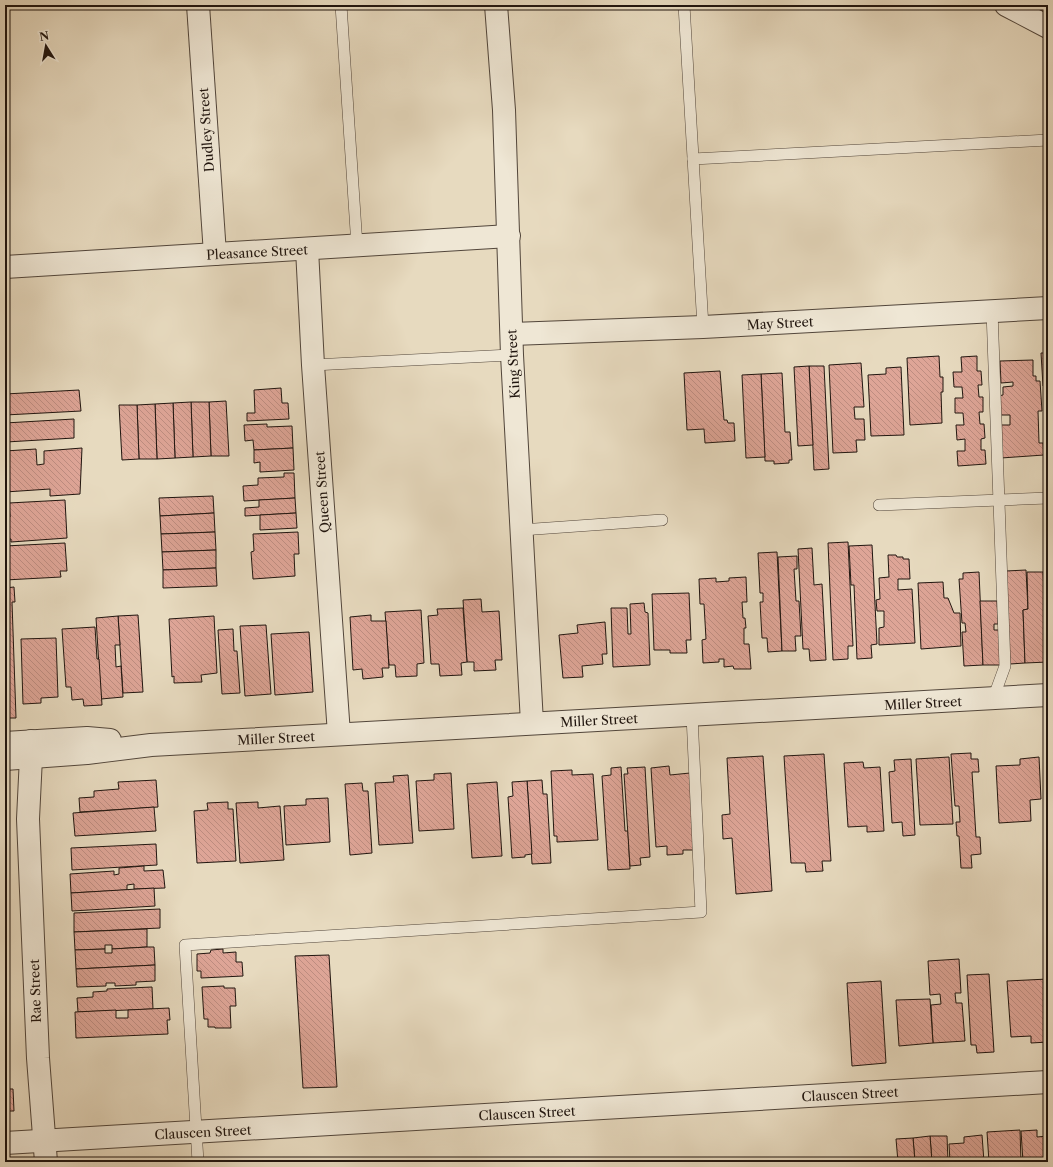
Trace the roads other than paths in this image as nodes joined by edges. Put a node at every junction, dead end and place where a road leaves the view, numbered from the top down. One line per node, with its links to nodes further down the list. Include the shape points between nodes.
1 (198, 5): 12 (street, Dudley Street)
2 (341, 5): 10 (lane)
3 (496, 5): 9 (street, King Street, via 504,110)
4 (684, 5): 8 (lane)
5 (1006, 5): 6 (street)
6 (1048, 27)
7 (1048, 140): 8 (lane)
8 (693, 159): 16 (lane)
9 (509, 236): 10 (street, Pleasance Street); 17 (street, King Street)
10 (357, 246): 11 (street, Pleasance Street)
11 (307, 249): 12 (street, Pleasance Street); 18 (street, Queen Street)
12 (215, 254): 13 (street, Pleasance Street)
13 (5, 267)
14 (1048, 308): 15 (street, May Street)
15 (992, 311): 16 (street, May Street); 20 (lane)
16 (703, 327): 17 (street, May Street)
17 (512, 345): 18 (lane); 23 (street, King Street)
18 (313, 365): 28 (street, Queen Street)
19 (1048, 498): 20 (lane)
20 (998, 500): 21 (lane); 25 (lane, via 1005,666)
21 (879, 505)
22 (662, 520): 23 (lane)
23 (522, 530): 27 (street, King Street)
24 (1048, 695): 25 (street, Miller Street)
25 (992, 699): 26 (street, Miller Street)
26 (692, 715): 27 (street, Miller Street); 31 (lane, via 701,912 185,945)
27 (532, 723): 28 (street, Miller Street)
28 (339, 734): 29 (street, Miller Street, via 151,745 87,754)
29 (17, 750): 32 (street, Rae Street, via 28,819 38,1058)
30 (1048, 1082): 31 (street, Clauscen Street)
31 (196, 1132): 32 (street, Clauscen Street); 35 (lane)
32 (45, 1141): 33 (street, Clauscen Street); 34 (street, Rae Street)
33 (5, 1143)
34 (46, 1162)
35 (198, 1162)

